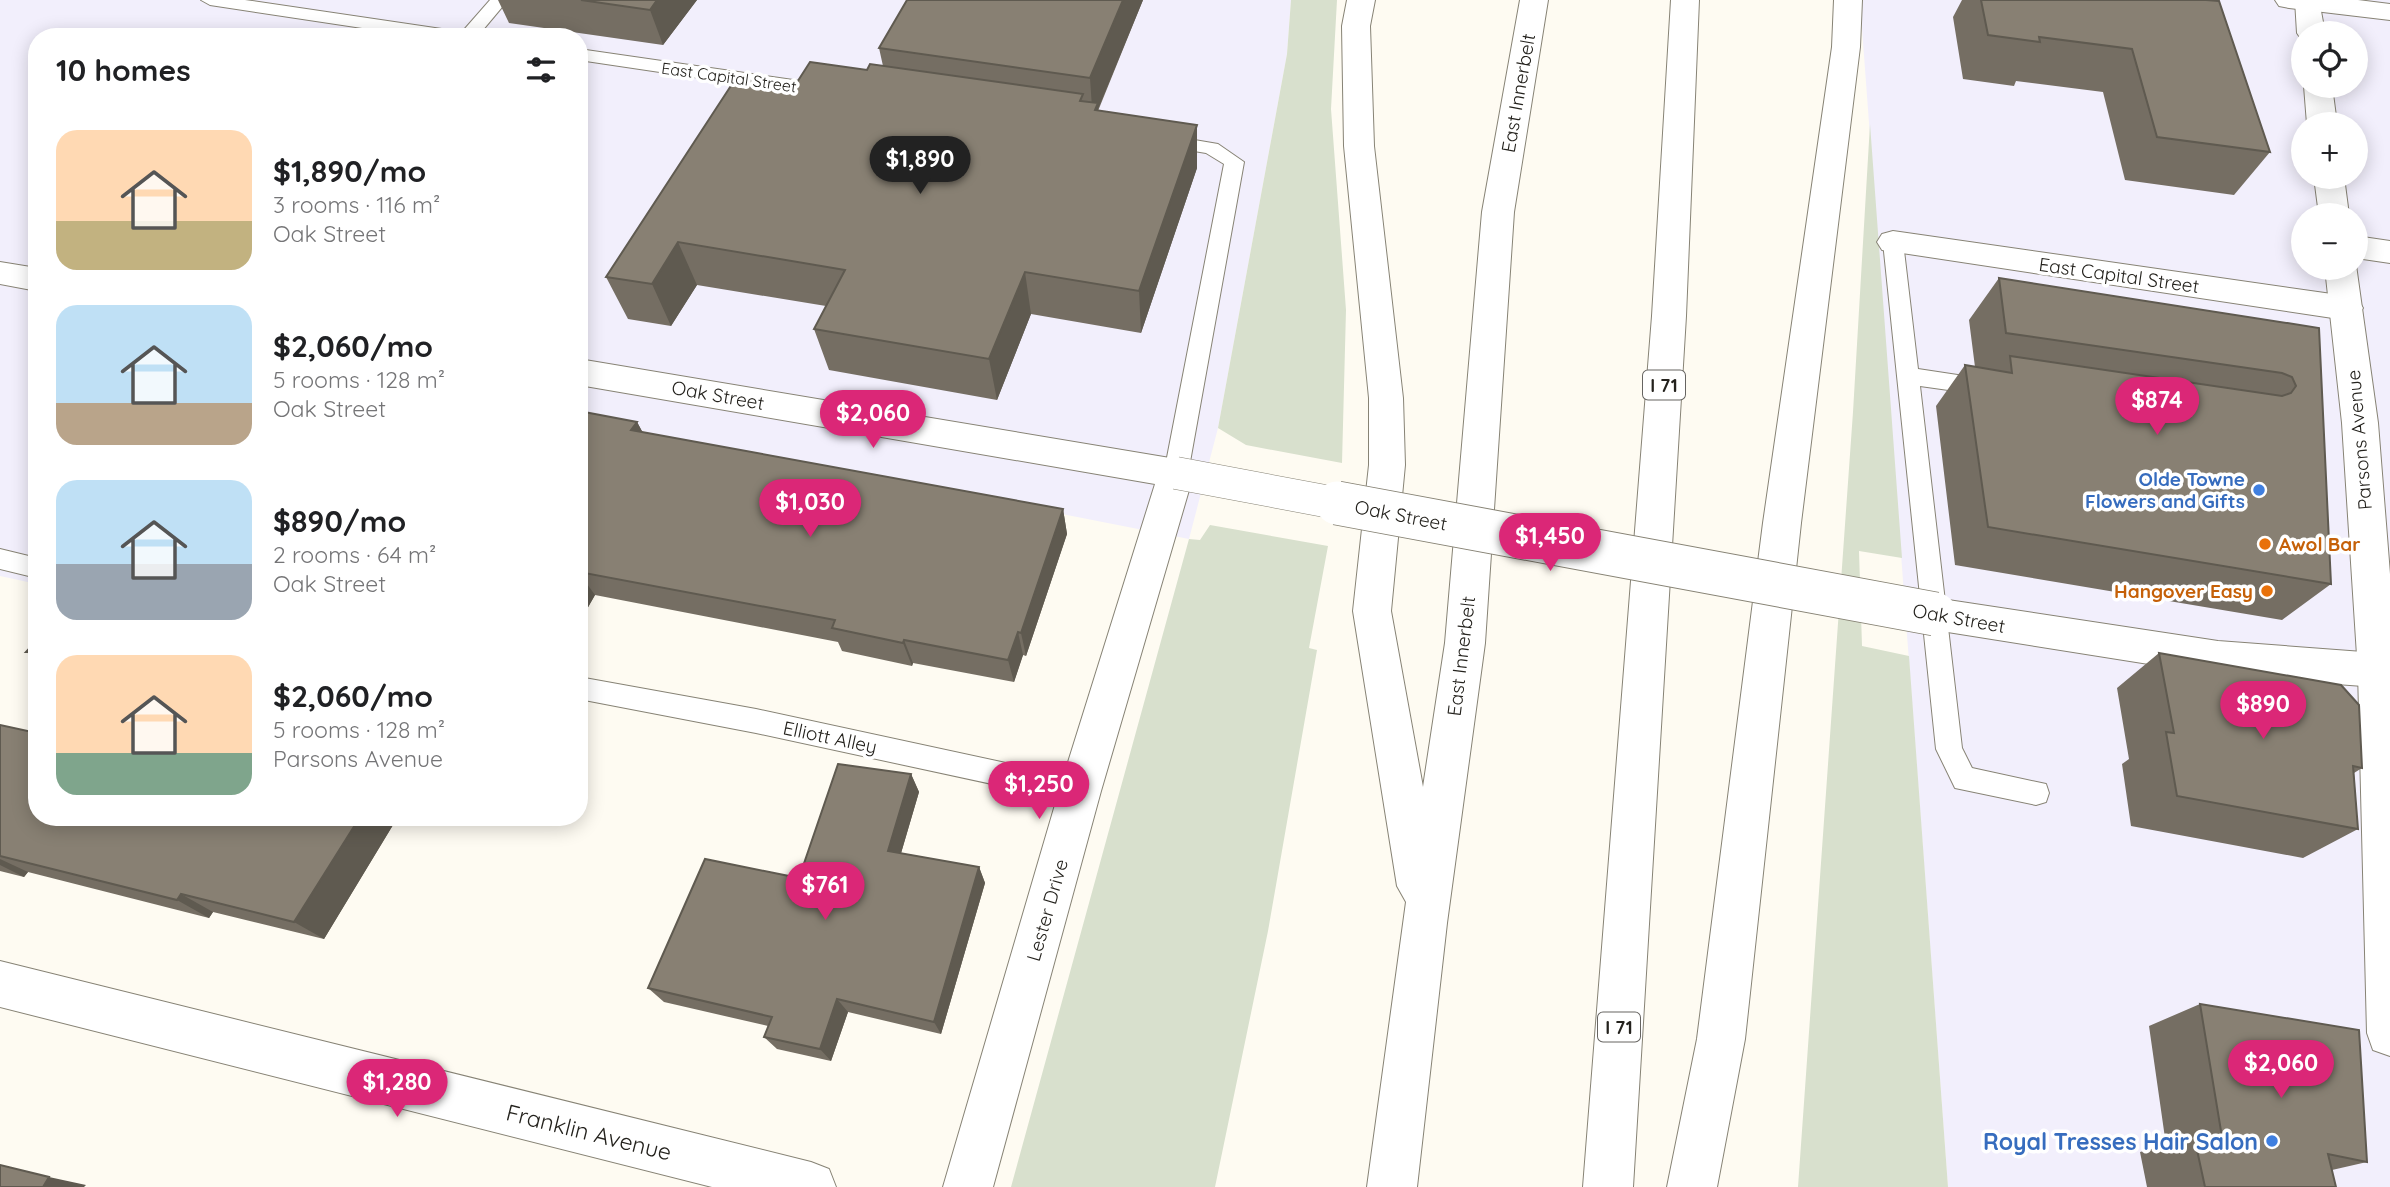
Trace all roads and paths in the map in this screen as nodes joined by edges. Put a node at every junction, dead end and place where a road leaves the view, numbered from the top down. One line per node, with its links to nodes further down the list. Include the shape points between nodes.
1 (210, 0): 10 (lane)
2 (499, 0): 11 (lane)
3 (1360, 0): 33 (main road, via 1356,26 1359,146 1386,411 1387,465 1372,611)
4 (1534, 0): 33 (main road, East Innerbelt, via 1498,212 1465,643)
5 (1685, 0): 39 (main road, I 71, via 1669,316)
6 (1847, 0): 40 (main road, via 1846,47 1782,523 1721,1040)
7 (2298, 1): 8 (main road); 9 (main road)
8 (2390, 12)
9 (2306, 21)
10 (399, 28)
11 (475, 28)
12 (588, 55): 13 (lane, East Capital Street)
13 (847, 94)
14 (1145, 138): 25 (lane, via 1211,148 1234,162)
15 (1893, 242): 21 (main road, East Capital Street); 23 (lane)
16 (2368, 249): 17 (main road)
17 (2390, 252)
18 (0, 273): 19 (main road)
19 (28, 278)
20 (2342, 280): 21 (main road, Parsons Avenue)
21 (2346, 308): 29 (main road, Parsons Avenue)
22 (588, 374): 25 (main road, Oak Street)
23 (1909, 376): 24 (lane); 28 (lane)
24 (2010, 390)
25 (1176, 473): 28 (main road, Oak Street, bridge); 31 (main road, Lester Drive)
26 (0, 559): 27 (lane)
27 (28, 566)
28 (1936, 614): 29 (main road, Oak Street, via 2159,653); 32 (lane, via 1949,749 1964,779)
29 (2384, 671): 35 (main road, Parsons Avenue)
30 (588, 690): 31 (lane, Elliott Alley)
31 (1080, 791): 37 (main road, Lester Drive)
32 (2036, 793)
33 (1425, 923): 38 (main road, East Innerbelt)
34 (0, 985): 36 (main road, Franklin Avenue)
35 (2390, 1033)
36 (810, 1187)
37 (968, 1187)
38 (1392, 1187)
39 (1608, 1187)
40 (1692, 1187)

